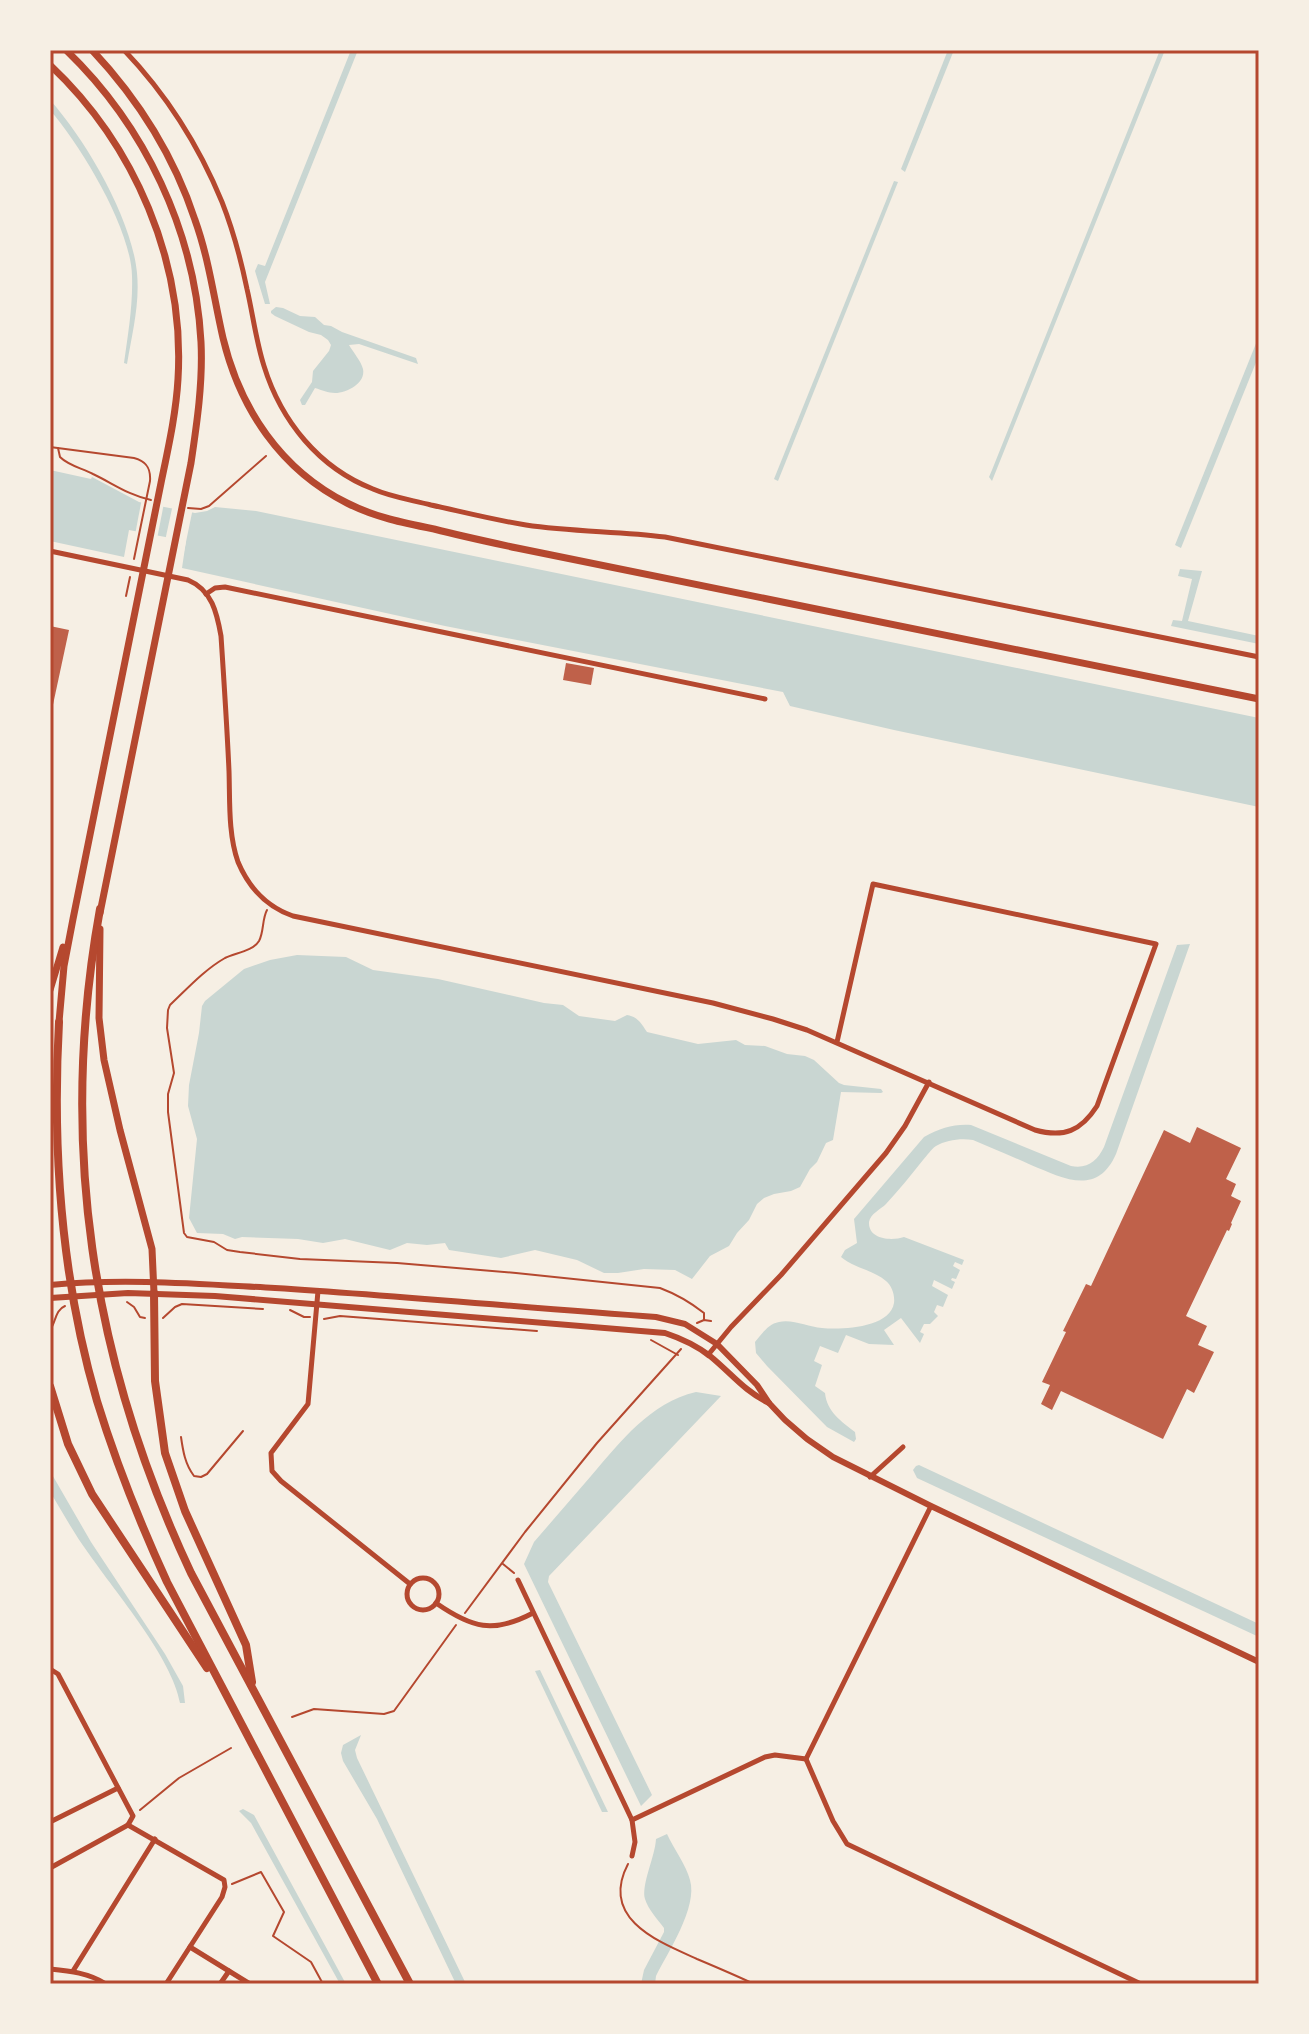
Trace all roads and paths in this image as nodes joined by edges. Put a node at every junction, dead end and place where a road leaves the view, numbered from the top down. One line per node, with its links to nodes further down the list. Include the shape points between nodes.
1 (66, 50): 17 (main road, via 103,88 138,138 166,193 194,289 201,354 186,488)
2 (92, 50): 15 (main road, via 138,106 178,176 202,241 229,360 251,414 290,463 343,501 394,521 517,548)
3 (124, 50): 13 (street, via 186,130 211,177 245,277 263,364 280,405 313,449 351,479 395,496 528,525 665,537)
4 (50, 65): 18 (main road, via 95,114 133,173 165,257 178,336 174,411)
5 (50, 447): 6 (path)
6 (58, 448): 8 (path, via 63,460); 12 (path, via 138,459 148,467 150,481)
7 (266, 456): 9 (path)
8 (94, 474)
9 (214, 502)
10 (50, 551): 11 (street, via 183,579)
11 (206, 594): 14 (street, via 225,587); 16 (street, via 221,636 234,847 243,872)
12 (126, 596)
13 (1259, 657)
14 (765, 699)
15 (1259, 699)
16 (269, 905): 21 (street, via 343,928 713,1003); 34 (path, via 256,945 215,964 168,1010 174,1067 168,1112 187,1237 227,1250 300,1259 660,1288 695,1306)
17 (100, 909): 23 (main road, via 104,1060 152,1249); 58 (highway, via 88,980 82,1081 84,1164 104,1318 122,1395 166,1517)
18 (73, 919): 19 (main road); 20 (main road)
19 (50, 990)
20 (59, 1022): 59 (highway, via 56,1134 61,1206 67,1263 96,1398 167,1582)
21 (837, 1042): 22 (street); 22 (street, via 873,884 1156,944 1097,1106 1077,1128 1057,1134 1035,1130)
22 (929, 1082): 40 (street, via 886,1153)
23 (154, 1281): 24 (street); 25 (street); 26 (main road)
24 (50, 1285)
25 (318, 1291): 29 (street); 36 (street, via 656,1317)
26 (154, 1293): 27 (street); 29 (street); 33 (highway)
27 (50, 1298)
28 (124, 1301): 33 (path, via 142,1318)
29 (317, 1304): 32 (street); 39 (street, via 665,1333)
30 (261, 1309): 33 (path, via 182,1304)
31 (290, 1310): 32 (path)
32 (315, 1318): 37 (path); 52 (street, via 308,1404 271,1453 272,1471)
33 (154, 1319): 58 (highway, via 155,1381 165,1453 185,1511 246,1645)
34 (704, 1320): 35 (path); 36 (path)
35 (711, 1321)
36 (693, 1329): 40 (street)
37 (542, 1332)
38 (651, 1340): 41 (path)
39 (686, 1342): 41 (path); 42 (street)
40 (717, 1344): 42 (street); 44 (street)
41 (678, 1355): 50 (path, via 597,1443)
42 (708, 1355): 44 (street, via 752,1395)
43 (50, 1386): 59 (highway, via 68,1444 92,1494)
44 (769, 1403): 48 (street, via 807,1439)
45 (243, 1431): 46 (lane, via 201,1477 189,1470)
46 (181, 1437)
47 (903, 1447): 48 (street)
48 (870, 1477): 49 (street)
49 (931, 1506): 56 (street); 62 (street)
50 (502, 1564): 51 (path); 55 (path)
51 (518, 1580): 54 (street)
52 (410, 1584): 53 (street, via 425,1578 434,1582 439,1592); 53 (street, via 409,1602 416,1609)
53 (436, 1603): 55 (street)
54 (533, 1613): 55 (street, via 502,1625); 65 (street)
55 (460, 1620): 60 (path, via 394,1711 314,1709)
56 (1259, 1662)
57 (50, 1669): 63 (street, via 58,1674)
58 (253, 1690): 82 (highway)
59 (234, 1708): 81 (highway)
60 (292, 1717)
61 (231, 1748): 64 (path, via 179,1778)
62 (806, 1759): 65 (street, via 765,1757); 84 (street, via 847,1844)
63 (118, 1788): 64 (street); 66 (street)
64 (133, 1816): 67 (street)
65 (632, 1820): 69 (street)
66 (50, 1822)
67 (128, 1825): 68 (street); 70 (street)
68 (155, 1839): 71 (street, via 224,1880); 74 (street)
69 (632, 1856): 83 (path, via 621,1882 624,1906 638,1928)
70 (50, 1868)
71 (225, 1887): 72 (street); 80 (path, via 261,1872 284,1912 273,1936 311,1962)
72 (190, 1947): 75 (street); 77 (street)
73 (50, 1969): 74 (street)
74 (73, 1971): 76 (street)
75 (229, 1971): 78 (street); 79 (street)
76 (106, 1984)
77 (166, 1984)
78 (220, 1984)
79 (250, 1984)
80 (323, 1984)
81 (378, 1984)
82 (410, 1984)
83 (754, 1984)
84 (1141, 1984)

